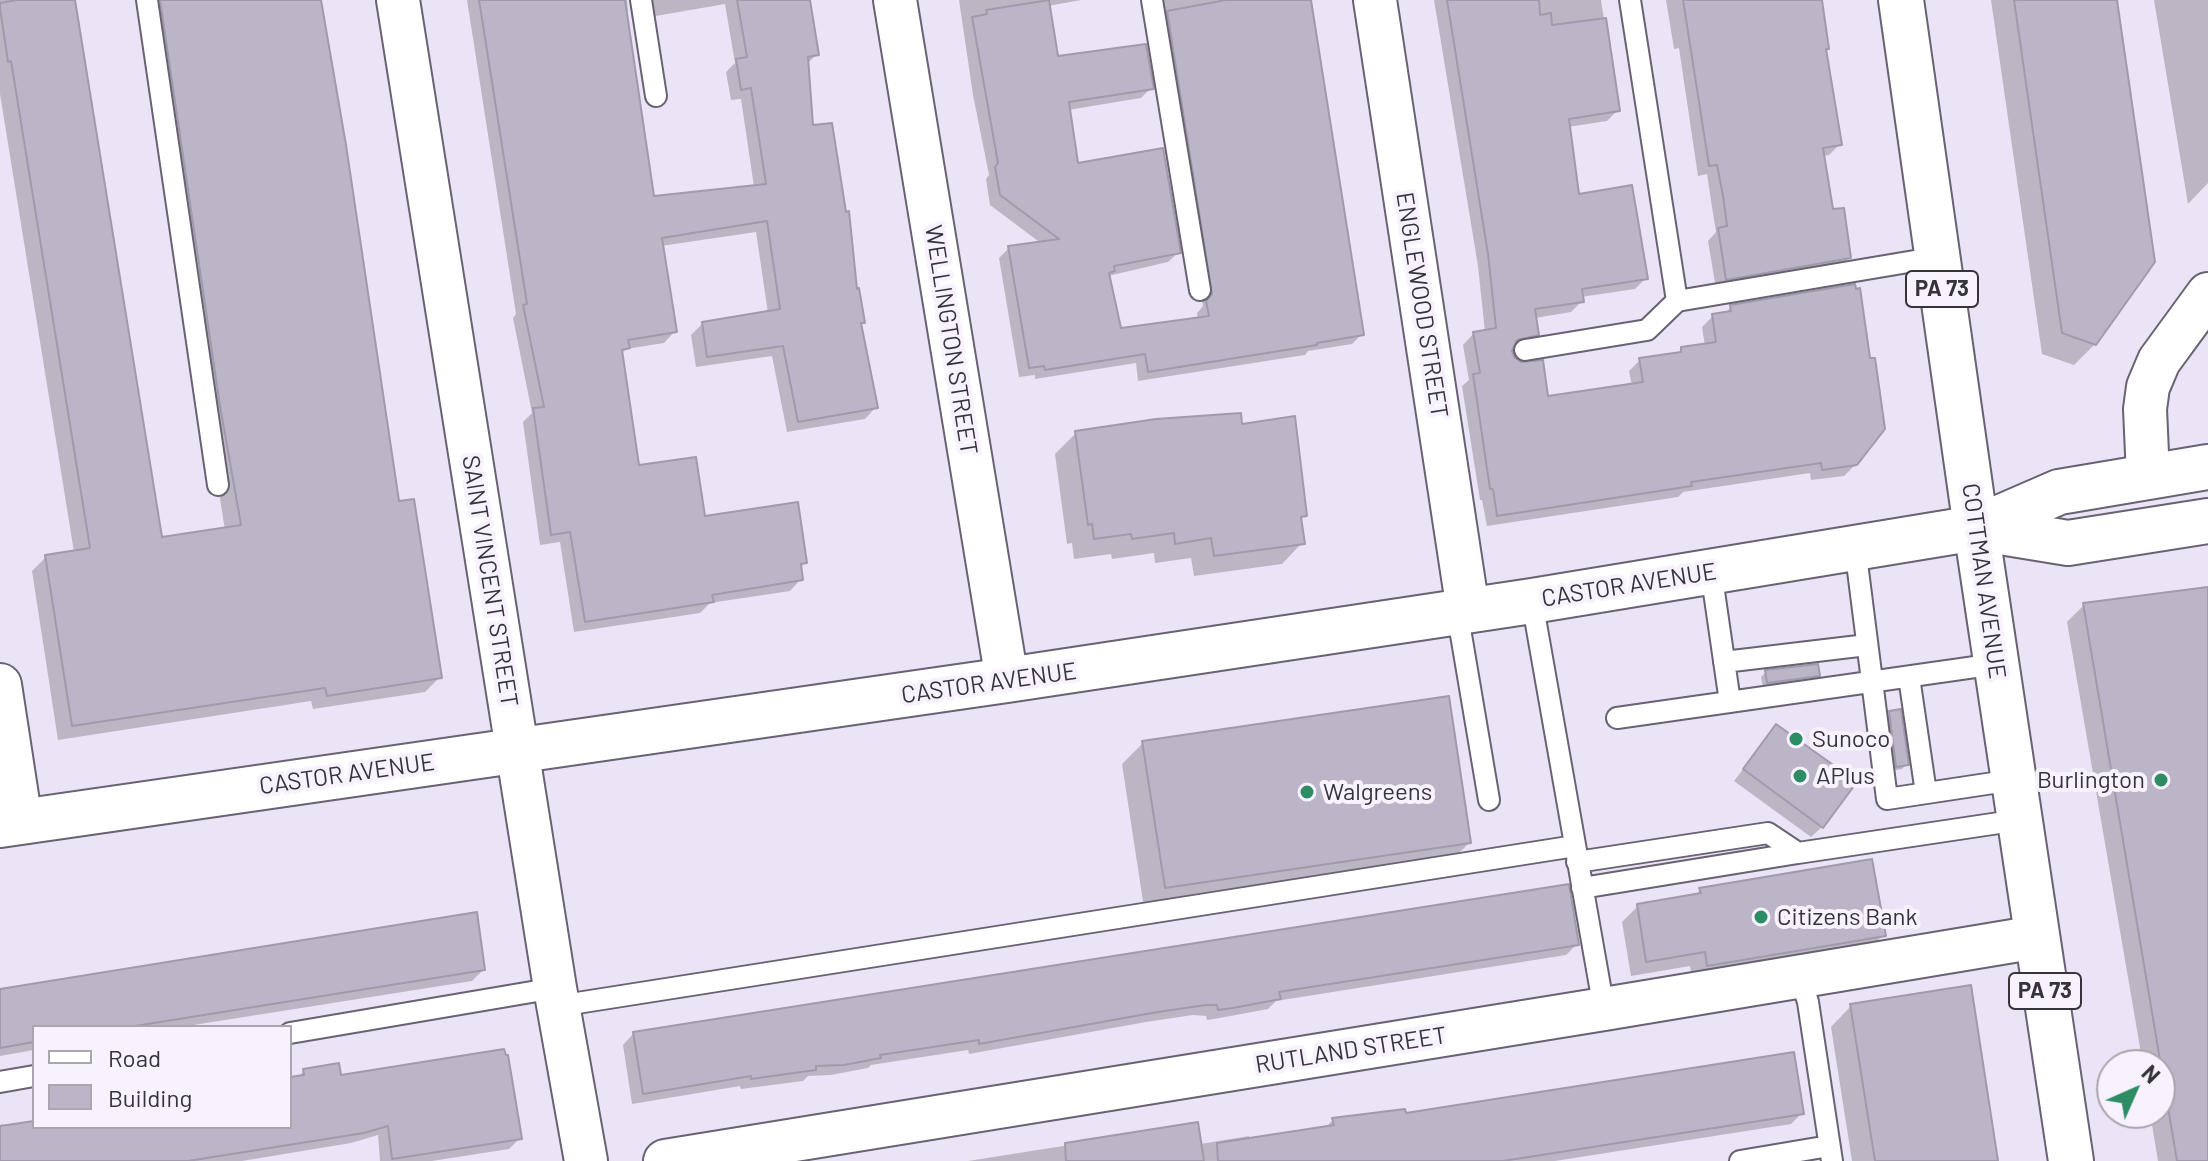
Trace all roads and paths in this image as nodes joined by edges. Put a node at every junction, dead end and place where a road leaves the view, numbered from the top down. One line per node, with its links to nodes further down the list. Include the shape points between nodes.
1 (147, 0): 17 (lane)
2 (398, 0): 33 (street, SAINT VINCENT STREET)
3 (641, 0): 9 (lane)
4 (895, 0): 28 (street, WELLINGTON STREET)
5 (1152, 0): 11 (lane)
6 (1375, 0): 23 (street, ENGLEWOOD STREET)
7 (1630, 0): 13 (lane)
8 (1901, 0): 10 (main road, COTTMAN AVENUE / PA 73)
9 (656, 96)
10 (1938, 257): 13 (lane); 19 (main road, COTTMAN AVENUE / PA 73)
11 (1200, 290)
12 (2208, 294): 16 (street, via 2159,361 2148,387)
13 (1677, 301): 14 (lane, via 1647,330)
14 (1525, 350)
15 (2208, 467): 16 (main road, CASTOR AVENUE)
16 (2148, 476): 19 (main road, CASTOR AVENUE, via 2059,492)
17 (218, 485)
18 (2208, 521): 19 (main road, CASTOR AVENUE, via 2068,543)
19 (1976, 528): 20 (main road, CASTOR AVENUE); 26 (main road, COTTMAN AVENUE / PA 73)
20 (1855, 547): 21 (main road, CASTOR AVENUE); 24 (lane)
21 (1711, 571): 22 (main road, CASTOR AVENUE); 25 (lane)
22 (1532, 601): 23 (main road, CASTOR AVENUE); 39 (lane)
23 (1462, 610): 28 (main road, CASTOR AVENUE); 35 (lane)
24 (1867, 645): 25 (lane); 29 (lane)
25 (1724, 662): 31 (lane)
26 (1996, 664): 27 (lane); 36 (main road, COTTMAN AVENUE / PA 73)
27 (1909, 677): 29 (lane); 34 (lane)
28 (1007, 680): 33 (main road, CASTOR AVENUE)
29 (1871, 682): 31 (lane); 34 (lane, via 1887,799)
30 (0, 685): 37 (street)
31 (1730, 702): 32 (lane)
32 (1617, 718)
33 (517, 750): 37 (main road, CASTOR AVENUE); 43 (street, SAINT VINCENT STREET)
34 (1926, 793): 36 (lane)
35 (1489, 800)
36 (2016, 800): 38 (lane); 41 (main road, COTTMAN AVENUE / PA 73)
37 (11, 823)
38 (1798, 853): 39 (lane, via 1768,833); 40 (lane)
39 (1576, 854): 40 (lane); 43 (lane)
40 (1582, 888): 44 (lane)
41 (2037, 937): 42 (street, RUTLAND STREET); 52 (main road, COTTMAN AVENUE / PA 73)
42 (1800, 977): 44 (street, RUTLAND STREET); 48 (lane)
43 (557, 997): 45 (lane); 49 (street, SAINT VINCENT STREET)
44 (1604, 1009): 50 (street, RUTLAND STREET)
45 (292, 1033)
46 (32, 1076): 47 (lane)
47 (0, 1082)
48 (1830, 1154): 51 (lane)
49 (586, 1161)
50 (665, 1161)
51 (1740, 1161)
52 (2071, 1161)

